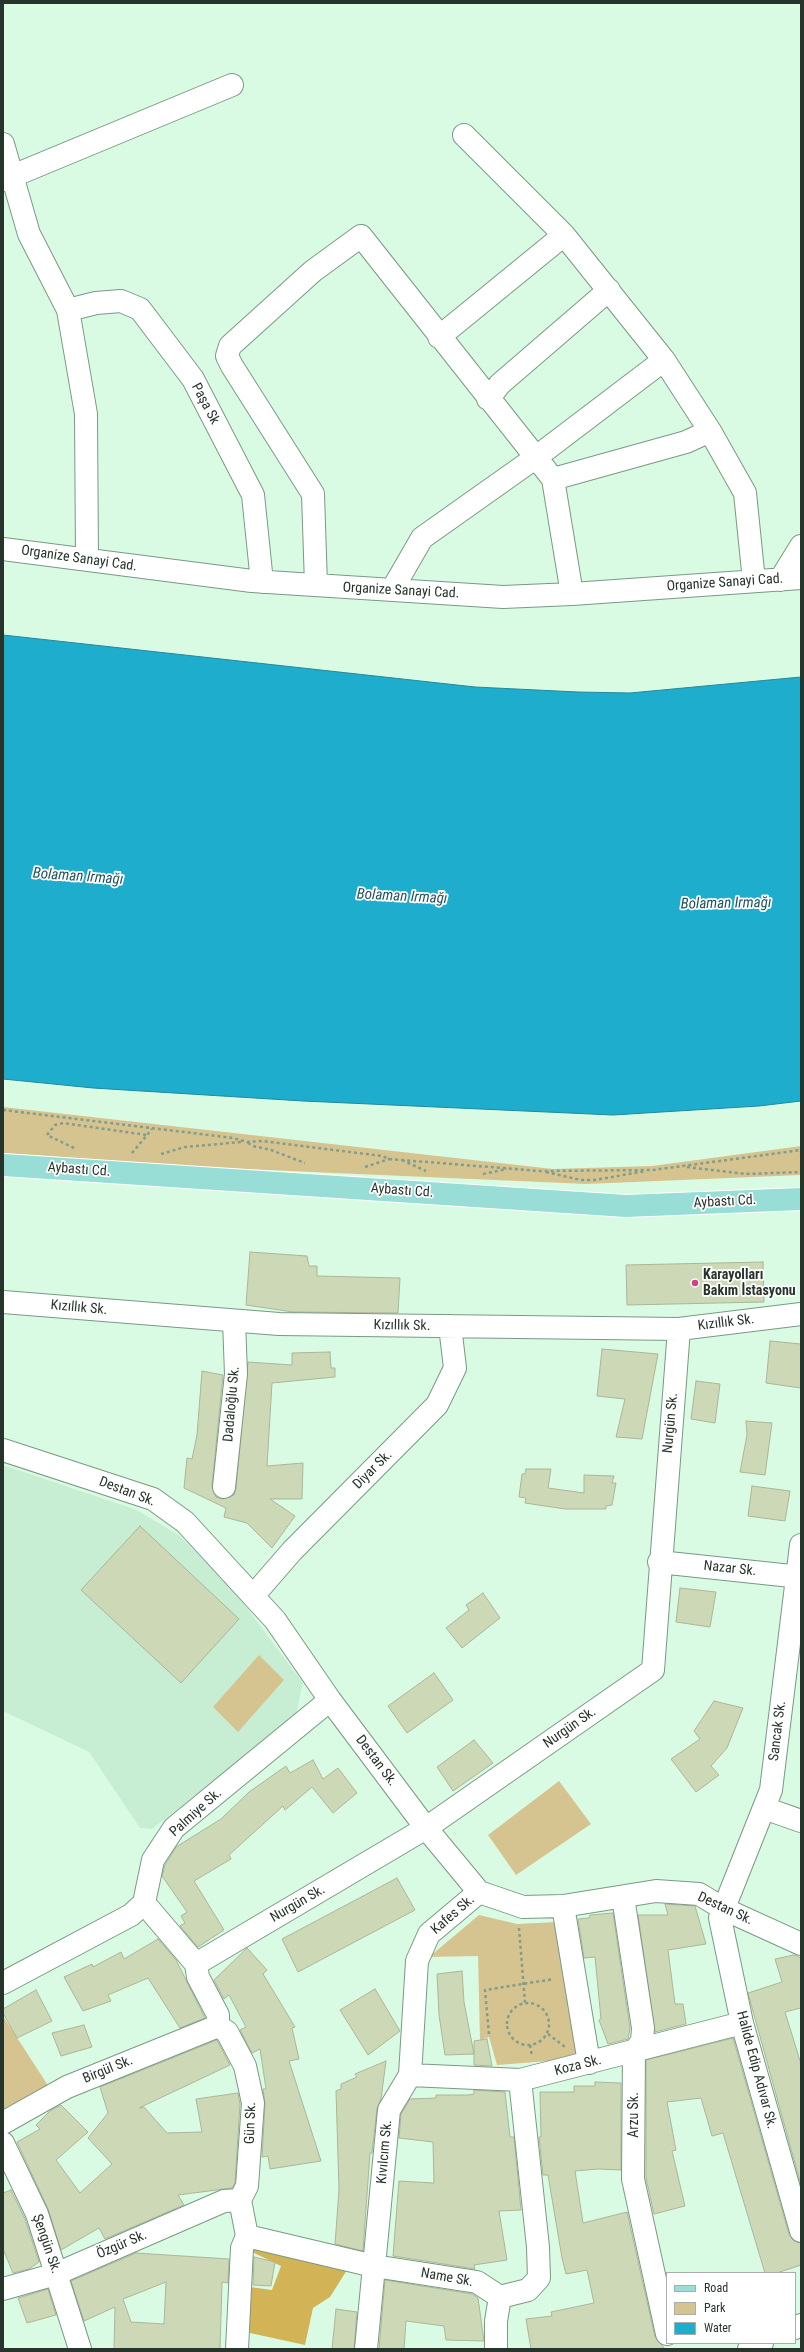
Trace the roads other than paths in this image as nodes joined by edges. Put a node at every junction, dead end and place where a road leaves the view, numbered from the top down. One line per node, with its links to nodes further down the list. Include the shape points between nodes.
1 (232, 85): 4 (street)
2 (464, 135): 5 (street)
3 (3, 144): 4 (street)
4 (8, 178): 7 (street, via 28,234)
5 (564, 235): 6 (street); 8 (street)
6 (609, 290): 9 (street); 10 (street, via 500,384)
7 (68, 310): 16 (street, via 86,414); 19 (street, Paşa Sk, via 96,303 122,301 140,309 193,380 253,495)
8 (439, 337): 10 (street); 20 (street, via 361,236 313,271 230,346 227,356 232,366 313,494)
9 (664, 360): 11 (street); 12 (street)
10 (488, 399): 12 (street)
11 (710, 431): 13 (street, via 686,442); 18 (street, via 745,493)
12 (535, 458): 13 (street); 21 (street, via 422,538)
13 (553, 479): 22 (street)
14 (801, 546): 17 (street)
15 (3, 549): 16 (street, Organize Sanayi Cad.)
16 (87, 560): 19 (street, Organize Sanayi Cad.)
17 (791, 579): 18 (street, Organize Sanayi Cad.)
18 (754, 581): 22 (street, Organize Sanayi Cad.)
19 (262, 582): 20 (street, Organize Sanayi Cad.)
20 (316, 585): 21 (street, Organize Sanayi Cad.)
21 (392, 590): 22 (street, Organize Sanayi Cad., via 503,597)
22 (572, 594)
23 (3, 1165): 24 (main road, Aybastı Cd., via 626,1206)
24 (801, 1199)
25 (3, 1302): 27 (street, Kızıllık Sk.)
26 (801, 1314): 29 (street, Kızıllık Sk.)
27 (234, 1321): 28 (street, Kızıllık Sk.); 31 (street, Dadaloğlu Sk., via 236,1374)
28 (450, 1326): 29 (street, Kızıllık Sk.); 35 (street, Diyar Sk., via 454,1368 438,1405 292,1551)
29 (679, 1329): 33 (street, Nurgün Sk.)
30 (3, 1450): 35 (street, Destan Sk., via 153,1499 185,1522)
31 (224, 1486)
32 (801, 1545): 34 (street, Sancak Sk.)
33 (660, 1562): 34 (street, Nazar Sk.); 39 (street, Nurgün Sk., via 653,1670)
34 (799, 1576): 37 (street, Sancak Sk., via 771,1790)
35 (253, 1596): 36 (street, Destan Sk., via 275,1620)
36 (330, 1700): 39 (street, Destan Sk.); 42 (street, Palmiye Sk., via 174,1828 153,1860)
37 (764, 1808): 38 (street); 44 (street, Sancak Sk.)
38 (801, 1822)
39 (426, 1828): 40 (street, Destan Sk.); 47 (street, Nurgün Sk.)
40 (479, 1892): 43 (street, Destan Sk., via 523,1907); 46 (street, Kafes Sk., via 429,1934)
41 (623, 1897): 43 (street, Destan Sk.); 44 (street, Destan Sk., via 656,1891 698,1894); 51 (street, Arzu Sk., via 643,2028 642,2041)
42 (144, 1903): 47 (street); 48 (street, via 131,1915)
43 (563, 1906): 52 (street)
44 (724, 1909): 45 (street, Destan Sk.); 49 (street, Halide Edip Adıvar Sk., via 720,1918)
45 (801, 1944)
46 (417, 1961): 53 (street, Kıvılcım Sk.)
47 (196, 1964): 50 (street, via 198,1977 218,2015)
48 (3, 1984)
49 (742, 2023): 51 (street, Koza Sk.); 58 (street, Halide Edip Adıvar Sk.)
50 (218, 2026): 55 (street, Birgül Sk., via 67,2087); 57 (street, Gün Sk., via 227,2032 245,2066 253,2103 247,2186)
51 (634, 2052): 52 (street, Koza Sk.); 64 (street, Arzu Sk., via 633,2179)
52 (589, 2063): 54 (street, Koza Sk.)
53 (410, 2075): 54 (street, Koza Sk.); 60 (street, Kıvılcım Sk., via 389,2110)
54 (520, 2080): 63 (street, via 539,2278 528,2290)
55 (3, 2123)
56 (3, 2143): 61 (street, Şengün Sk., via 37,2214)
57 (240, 2200): 59 (street); 61 (street, Özgür Sk., via 224,2201)
58 (801, 2231)
59 (247, 2236): 60 (street, Name Sk.); 67 (street, via 242,2248)
60 (374, 2266): 63 (street, Name Sk., via 477,2282); 68 (street, Kıvılcım Sk.)
61 (56, 2274): 62 (street, Özgür Sk.); 66 (street, Şengün Sk.)
62 (3, 2289)
63 (500, 2297): 69 (street, via 496,2321)
64 (666, 2329)
65 (760, 2344): 70 (street)
66 (80, 2349)
67 (237, 2349)
68 (366, 2349)
69 (496, 2349)
70 (749, 2349)

